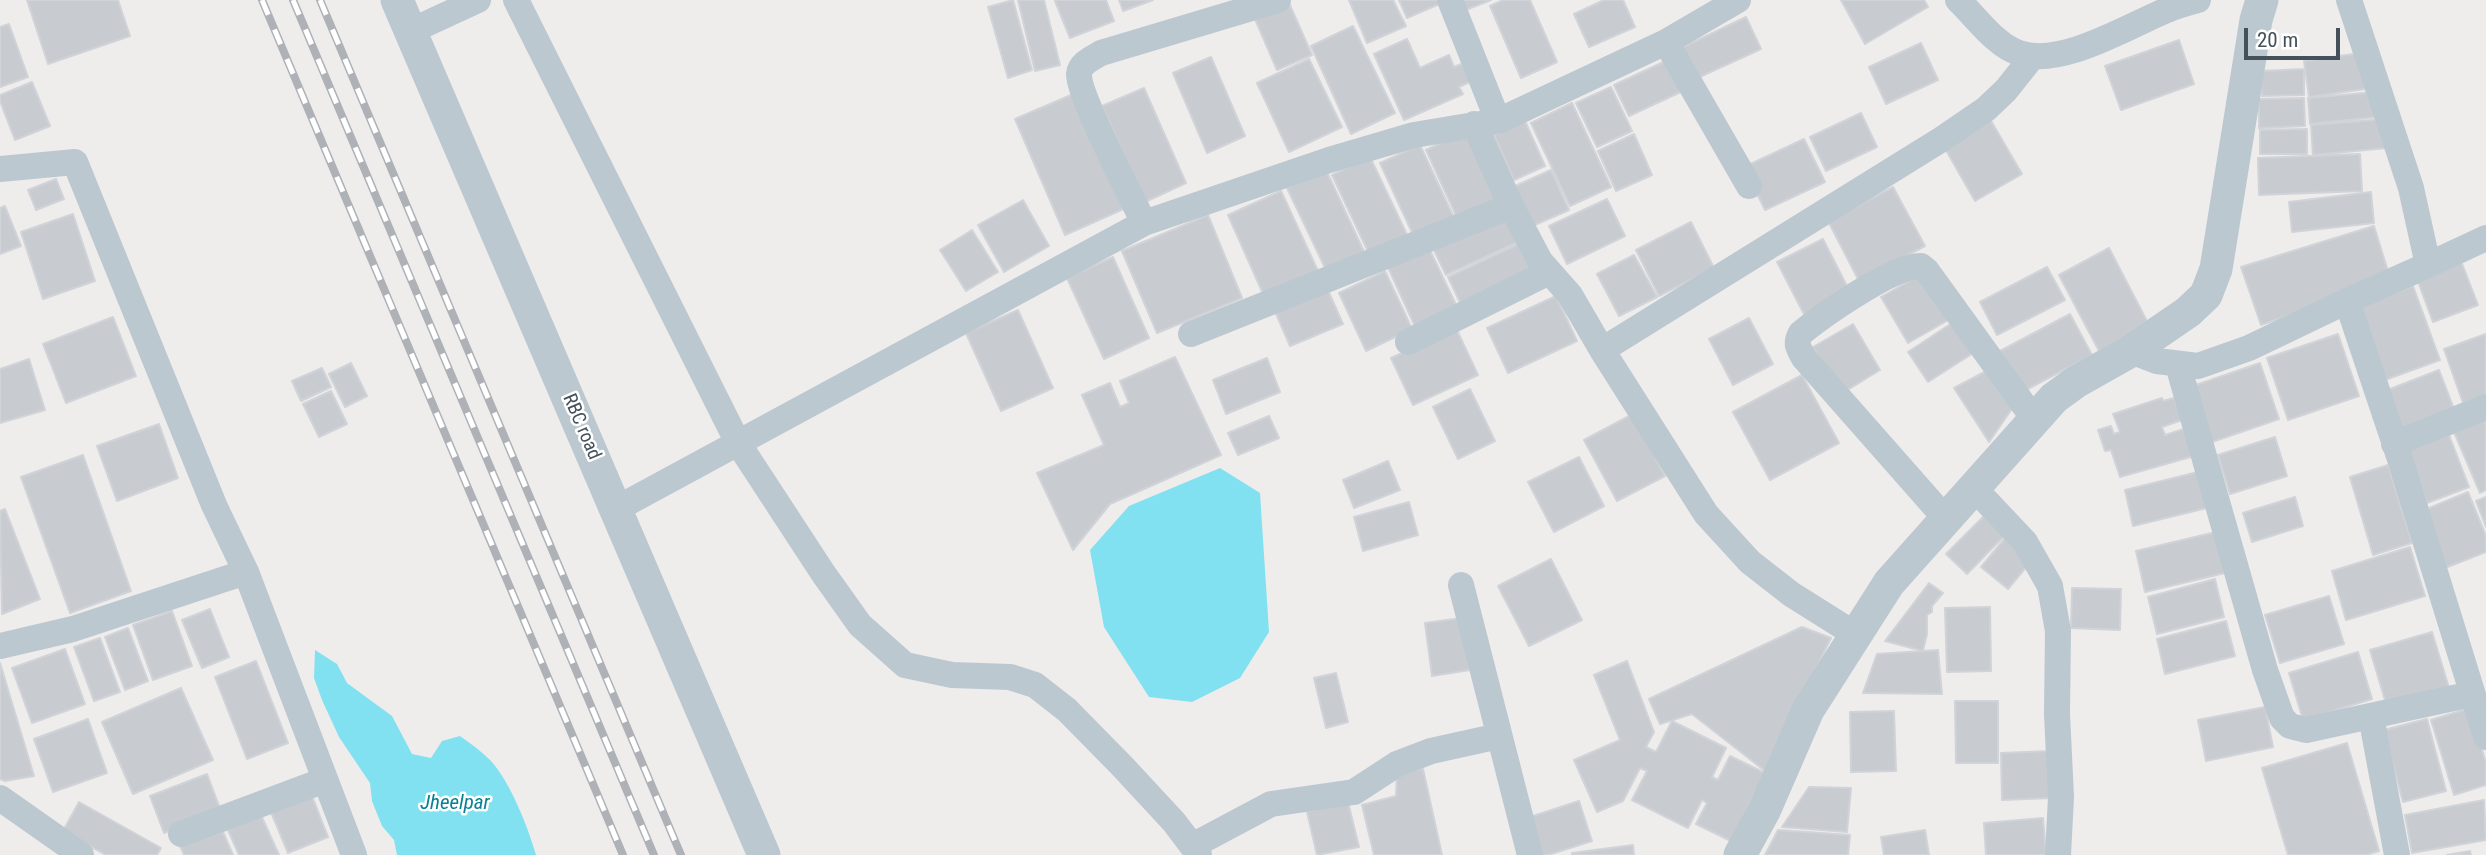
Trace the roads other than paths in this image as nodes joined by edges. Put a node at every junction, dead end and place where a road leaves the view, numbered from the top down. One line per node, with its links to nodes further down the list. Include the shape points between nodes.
1 (397, 0): 11 (street, RBC road)
2 (478, 0): 11 (street)
3 (516, 0): 30 (street)
4 (1276, 0): 18 (street, via 1101,53 1085,62 1079,72 1092,112)
5 (1450, 0): 14 (street)
6 (1738, 0): 12 (street)
7 (1958, 0): 13 (street, via 2003,45)
8 (2197, 0): 13 (street, via 2087,45)
9 (2262, 0): 26 (street, via 2216,269 2206,295)
10 (2349, 0): 20 (street, via 2411,188)
11 (411, 31): 33 (street, RBC road)
12 (1666, 42): 14 (street); 16 (street)
13 (2033, 56): 25 (street, via 2006,90 1975,117)
14 (1486, 122): 17 (street); 18 (street, via 1414,135 1329,160)
15 (0, 169): 35 (street, via 75,162 214,505)
16 (1749, 186)
17 (1511, 206): 21 (street); 23 (street)
18 (1144, 223): 30 (street)
19 (2486, 238): 20 (street)
20 (2428, 265): 22 (street)
21 (1549, 272): 24 (street); 25 (street, via 1570,295)
22 (2347, 301): 27 (street, via 2249,348 2198,366); 31 (street)
23 (1191, 334)
24 (1408, 342)
25 (1602, 350): 37 (street, via 1706,514 1750,562)
26 (2132, 351): 27 (street); 29 (street, via 2076,382)
27 (2178, 365): 40 (street, via 2281,718 2306,730)
28 (2486, 407): 31 (street)
29 (2034, 419): 32 (street); 34 (street, via 1921,267 1902,269 1801,332 1798,350 1804,358)
30 (738, 443): 33 (street); 46 (street, via 860,625 905,665 952,675 1010,677 1035,685 1076,720)
31 (2394, 444): 39 (street)
32 (1973, 487): 34 (street); 52 (street, via 2025,542 2050,586 2057,631 2062,797)
33 (616, 509): 49 (street, RBC road)
34 (1945, 518): 37 (street, via 1889,583)
35 (246, 572): 38 (street, via 73,629); 43 (street)
36 (1461, 585): 41 (street)
37 (1856, 635): 51 (street, via 1808,710)
38 (0, 646)
39 (2472, 694): 40 (street); 42 (street)
40 (2371, 716): 53 (street)
41 (1499, 736): 46 (street, via 1431,751 1397,764 1354,792 1271,804); 50 (street)
42 (2486, 737)
43 (325, 780): 45 (street); 48 (street)
44 (0, 798): 47 (street)
45 (181, 834)
46 (1196, 850)
47 (81, 855)
48 (354, 855)
49 (764, 855)
50 (1530, 855)
51 (1740, 855)
52 (2058, 855)
53 (2397, 855)

